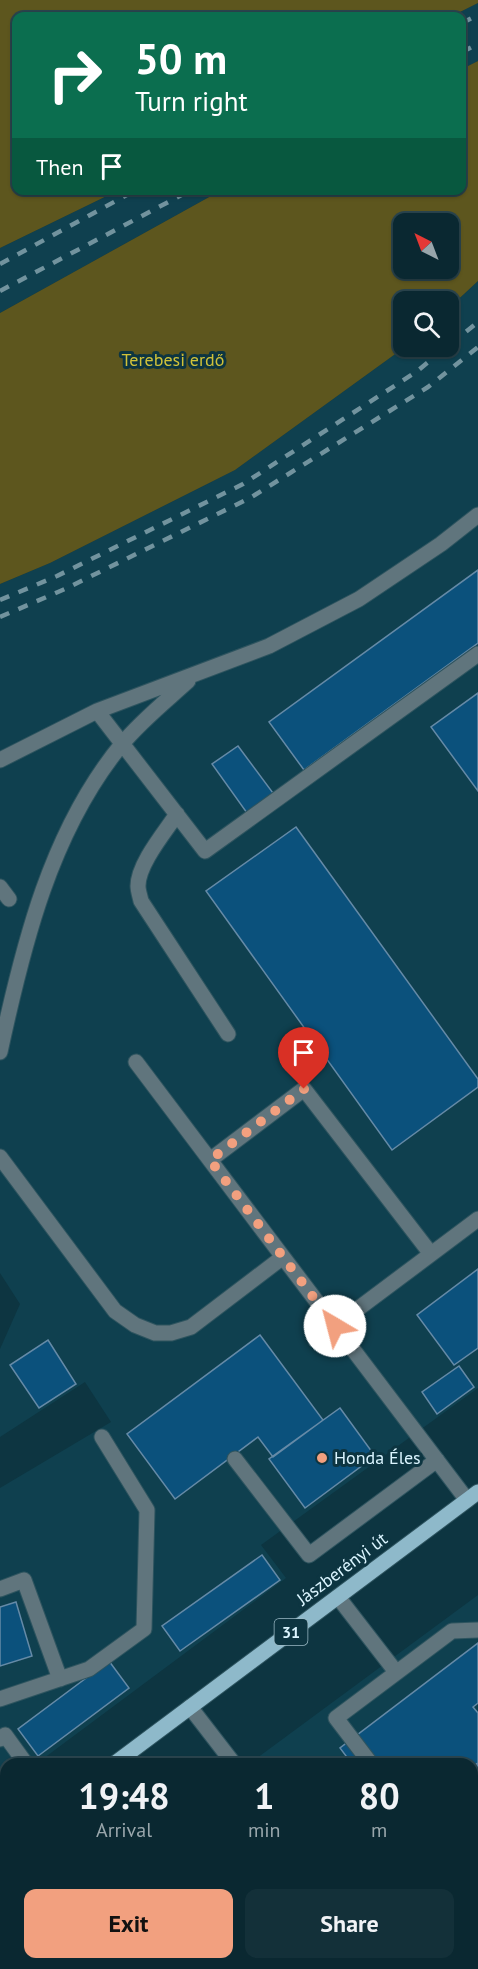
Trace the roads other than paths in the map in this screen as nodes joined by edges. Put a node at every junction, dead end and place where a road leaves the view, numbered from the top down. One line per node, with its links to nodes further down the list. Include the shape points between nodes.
1 (478, 515): 3 (lane, via 359,599 269,646)
2 (478, 654): 7 (lane, via 205,851)
3 (196, 674): 4 (lane); 5 (lane)
4 (97, 711): 5 (lane); 6 (lane)
5 (122, 743): 7 (lane); 9 (lane, via 74,816 58,853 30,928)
6 (0, 760)
7 (177, 814): 8 (lane, via 148,857 139,877 139,894)
8 (228, 1034)
9 (0, 1052)
10 (136, 1062): 12 (lane)
11 (0, 1157): 15 (lane, via 115,1311 155,1333 191,1327)
12 (210, 1160): 14 (lane, via 304,1089); 15 (lane)
13 (478, 1219): 14 (lane)
14 (431, 1254): 16 (lane)
15 (283, 1257): 16 (lane)
16 (335, 1326): 19 (lane)
17 (102, 1437): 25 (lane, via 147,1510 144,1629 89,1669)
18 (235, 1459): 19 (lane, via 309,1555)
19 (437, 1460): 20 (lane)
20 (473, 1496): 22 (main road, Jászberényi út / 31)
21 (0, 1589): 25 (lane, via 24,1580)
22 (338, 1597): 24 (lane); 27 (main road, Jászberényi út / 31)
23 (478, 1630): 24 (lane, via 452,1631)
24 (396, 1672): 32 (lane, via 336,1718)
25 (60, 1679): 26 (lane)
26 (0, 1699)
27 (190, 1707): 30 (main road, Jászberényi út / 31); 31 (lane)
28 (2, 1734): 29 (lane)
29 (21, 1758)
30 (122, 1758)
31 (229, 1758)
32 (366, 1758)

